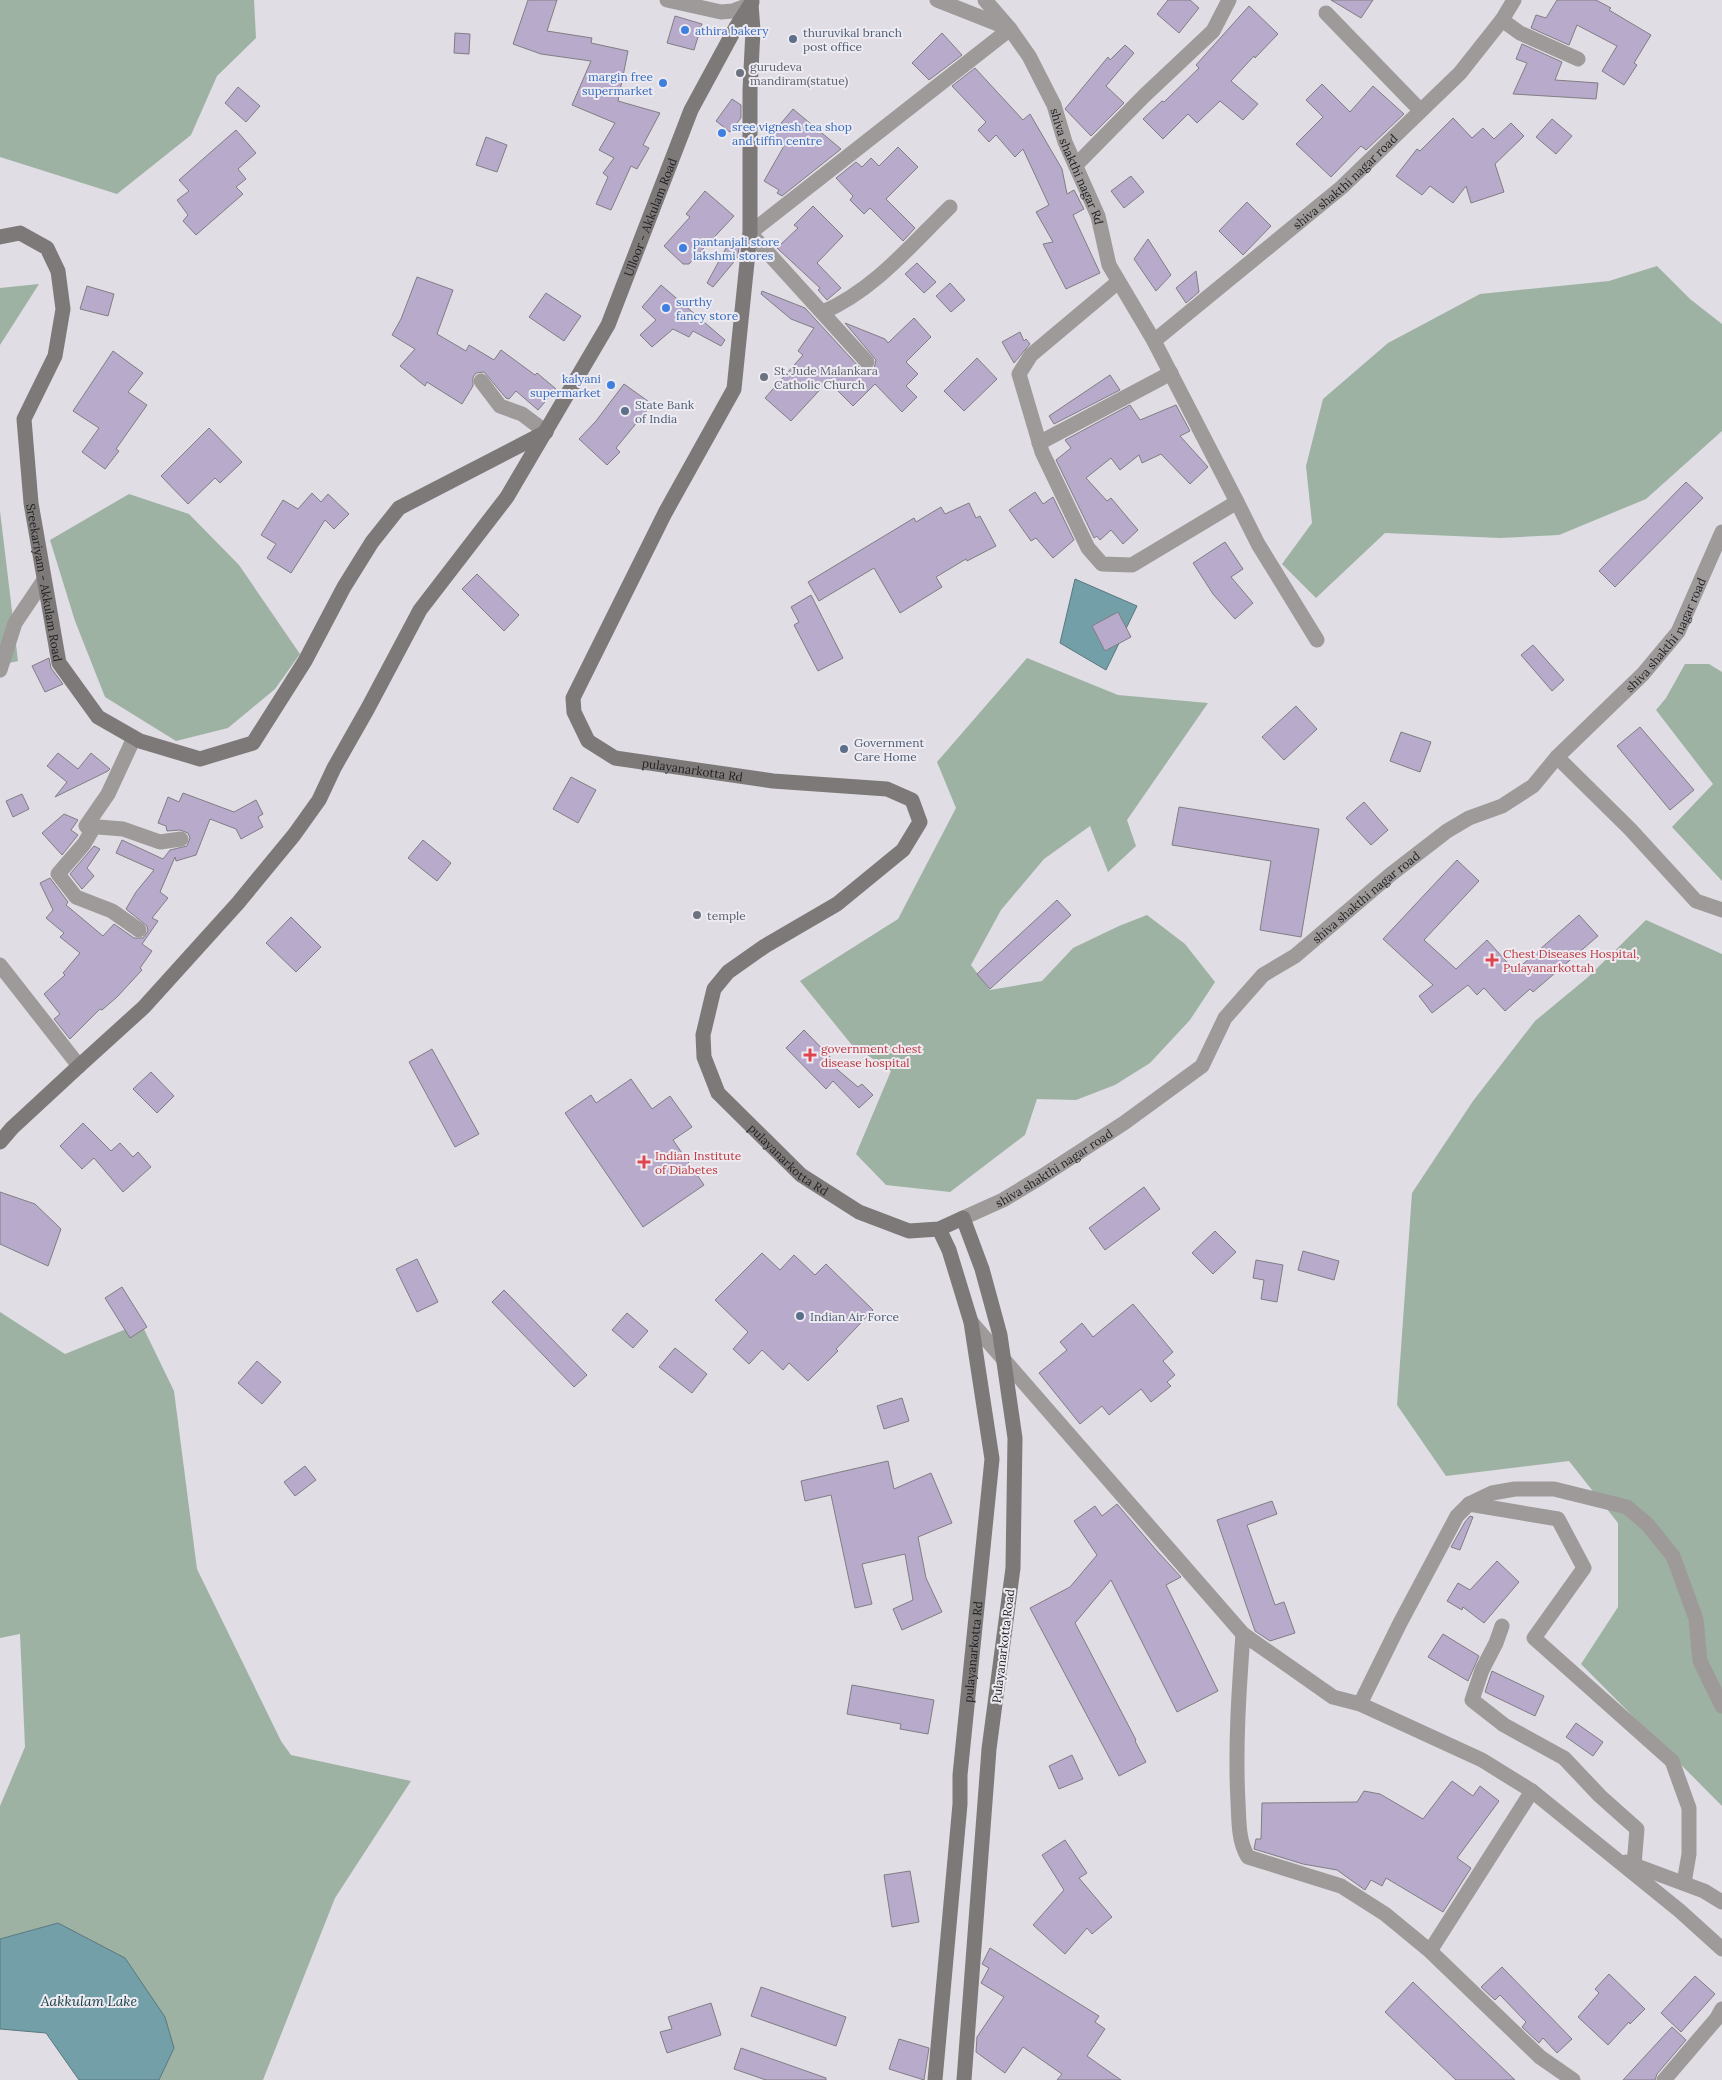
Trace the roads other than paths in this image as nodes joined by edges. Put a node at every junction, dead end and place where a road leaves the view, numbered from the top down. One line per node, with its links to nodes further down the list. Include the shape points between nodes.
1 (668, 0): 6 (street, via 721,12 733,11)
2 (937, 0): 9 (street)
3 (984, 0): 9 (street, shiva shakthi nagar Rd)
4 (1229, 0): 12 (street, via 1214,31)
5 (1514, 0): 8 (street, shiva shakthi nagar road)
6 (752, 2): 14 (street, pulayanarkotta Rd); 22 (street, Ulloor - Akkulam Road, via 691,110 608,325)
7 (1326, 13): 11 (street)
8 (1502, 20): 10 (street, via 1520,33); 11 (street, shiva shakthi nagar road, via 1460,73)
9 (1010, 29): 12 (street, shiva shakthi nagar Rd, via 1029,56 1054,105); 14 (street)
10 (1578, 59)
11 (1420, 110): 18 (street, shiva shakthi nagar road, via 1342,187)
12 (1076, 165): 16 (street, shiva shakthi nagar Rd, via 1098,216 1109,265)
13 (950, 207): 17 (street, via 887,270 841,304)
14 (750, 233): 17 (street); 39 (street, pulayanarkotta Rd, via 734,389 665,513 583,673 572,698 574,712 588,741 615,758 773,781 887,788 912,800 920,822 903,850 838,904 728,972 714,989 703,1035 706,1063 718,1093 800,1174 859,1212 886,1224 909,1231)
15 (0, 236): 26 (street, Sreekariyam - Akkulam Road, via 20,233 47,248 58,271 63,309 55,356 24,419 31,503)
16 (1118, 282): 18 (street, shiva shakthi nagar Rd); 23 (street, via 1032,355 1019,374)
17 (823, 312): 19 (street)
18 (1154, 341): 20 (street, shiva shakthi nagar Rd)
19 (867, 362)
20 (1171, 373): 23 (street); 24 (street, shiva shakthi nagar Rd)
21 (481, 381): 22 (street, via 500,406 522,414)
22 (546, 432): 29 (street, Sreekariyam - Akkulam Road, via 400,508 367,549 305,661 254,742 200,759); 36 (street, Ulloor - Akkulam Road, via 507,497 420,610 319,800 294,835 144,1007)
23 (1039, 443): 24 (street, via 1088,548 1102,564 1132,565)
24 (1237, 502): 27 (street, shiva shakthi nagar Rd, via 1258,544)
25 (1722, 532): 30 (street, shiva shakthi nagar road, via 1678,632 1643,674)
26 (44, 580): 28 (street, via 15,622); 29 (street, Sreekariyam - Akkulam Road, via 59,662 98,717)
27 (1317, 640)
28 (0, 670)
29 (134, 738): 31 (street, via 108,794 86,826)
30 (1557, 757): 33 (street, via 1696,900); 38 (street, shiva shakthi nagar road, via 1533,786 1502,806 1469,818 1447,831 1295,956 1263,975 1225,1018 1202,1066 1124,1123 1041,1177 1003,1200)
31 (94, 827): 32 (street, via 123,829 160,842); 34 (street, via 58,874 76,897 112,911)
32 (181, 839)
33 (1722, 910)
34 (139, 930)
35 (0, 965): 36 (street)
36 (79, 1066): 37 (street, Ulloor - Akkulam Road)
37 (0, 1142)
38 (963, 1218): 39 (street, pulayanarkotta Rd); 41 (street, Pulayanarkotta Road, via 982,1269 1000,1335)
39 (939, 1230): 40 (street, pulayanarkotta Rd, via 949,1250)
40 (971, 1322): 41 (street); 55 (street, pulayanarkotta Rd, via 992,1459 960,1775)
41 (1003, 1359): 44 (street); 56 (street, Pulayanarkotta Road, via 1015,1438 1013,1568 989,1749)
42 (1469, 1504): 45 (street, via 1457,1516); 46 (street, via 1492,1493 1554,1489 1627,1507 1648,1525 1673,1556 1696,1619 1700,1661); 50 (street, via 1558,1519 1584,1568 1534,1638 1672,1761 1690,1808 1689,1854)
43 (1502, 1626): 49 (street, via 1472,1700 1504,1726 1564,1758 1637,1829)
44 (1242, 1634): 45 (street, via 1333,1697); 53 (street, via 1236,1757 1239,1823 1243,1848 1248,1857 1341,1886 1385,1914)
45 (1360, 1704): 47 (street, via 1482,1760)
46 (1722, 1706)
47 (1532, 1791): 48 (street); 53 (street)
48 (1616, 1858): 49 (street); 52 (street)
49 (1634, 1864): 50 (street)
50 (1684, 1883): 51 (street)
51 (1722, 1902)
52 (1722, 1949)
53 (1430, 1951): 57 (street, via 1540,2057)
54 (1722, 2009): 58 (street)
55 (935, 2080)
56 (964, 2080)
57 (1573, 2080)
58 (1664, 2080)

